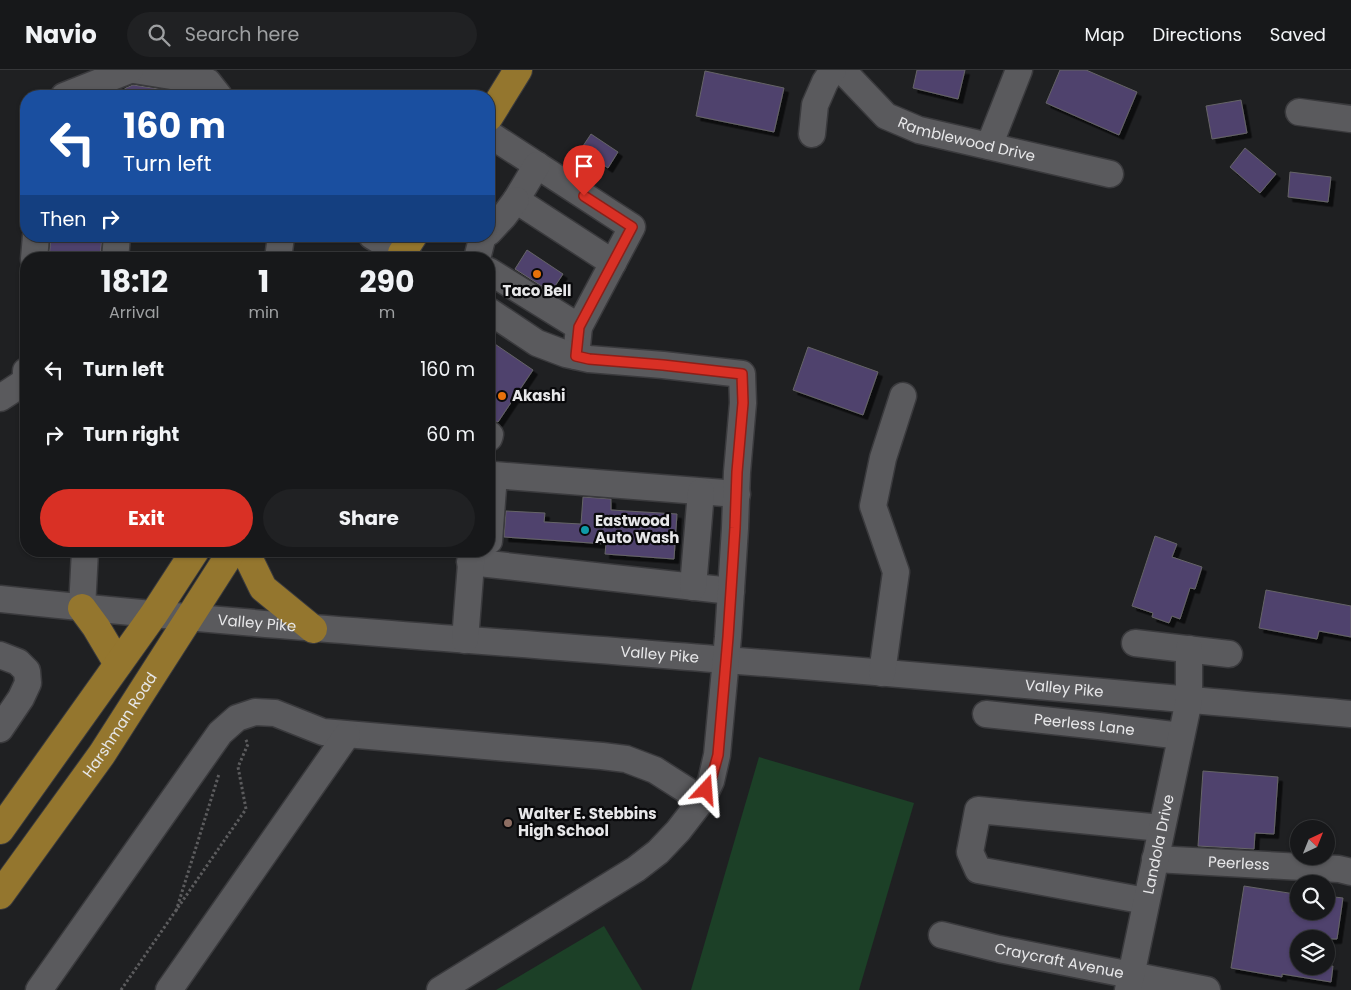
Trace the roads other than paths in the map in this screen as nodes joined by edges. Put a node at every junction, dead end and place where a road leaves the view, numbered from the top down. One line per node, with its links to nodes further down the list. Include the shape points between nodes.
1 (130, 70): 7 (street)
2 (134, 70): 8 (street, via 208,82)
3 (518, 70): 9 (main road)
4 (833, 70): 12 (street, via 815,105)
5 (842, 70): 14 (street, Ramblewood Drive, via 886,116 919,130)
6 (1019, 70): 14 (street)
7 (79, 90)
8 (214, 90)
9 (495, 107)
10 (1299, 112): 11 (street)
11 (1351, 118)
12 (812, 134)
13 (495, 138): 15 (street)
14 (989, 146): 16 (street, Ramblewood Drive)
15 (537, 165): 17 (street); 21 (street, via 632,227)
16 (1110, 174)
17 (516, 200): 18 (street); 21 (street)
18 (495, 226)
19 (383, 242): 20 (street)
20 (402, 252)
21 (613, 263): 24 (street)
22 (495, 275): 24 (street)
23 (495, 315): 25 (street, via 537,343)
24 (579, 327): 25 (street)
25 (576, 356): 31 (street, via 742,374)
26 (20, 385): 28 (street)
27 (903, 396): 52 (street, via 873,506 896,572)
28 (0, 398)
29 (495, 475): 30 (street)
30 (701, 492): 31 (street); 38 (street)
31 (737, 494): 39 (street)
32 (495, 556): 38 (street)
33 (85, 557): 41 (street)
34 (191, 557): 42 (main road)
35 (228, 557): 43 (main road, Harshman Road)
36 (248, 557): 44 (main road, via 262,588)
37 (480, 557): 45 (street)
38 (692, 587): 39 (street)
39 (731, 591): 50 (street)
40 (0, 599): 41 (street, Valley Pike)
41 (82, 608): 42 (street, Valley Pike); 51 (main road)
42 (154, 614): 43 (street, Valley Pike); 51 (main road)
43 (189, 618): 44 (street, Valley Pike); 64 (main road, Harshman Road, via 102,754)
44 (313, 629): 45 (street, Valley Pike)
45 (465, 640): 50 (street, Valley Pike)
46 (1135, 643): 47 (street)
47 (1189, 650): 48 (street); 53 (street, Landola Drive)
48 (1229, 654)
49 (0, 655): 56 (street, via 18,662 27,671 28,682)
50 (726, 660): 52 (street, Valley Pike); 59 (street, via 718,755)
51 (118, 664): 61 (main road)
52 (882, 673): 53 (street, Valley Pike)
53 (1189, 700): 55 (street, Valley Pike); 58 (street, Landola Drive)
54 (986, 714): 58 (street, Peerless Lane)
55 (1351, 714)
56 (0, 729)
57 (348, 734): 59 (street, via 626,759 655,770); 68 (street, via 323,732 275,713 255,712 236,718 220,733); 69 (street)
58 (1182, 736): 60 (street, Landola Drive)
59 (702, 800): 70 (street, via 658,852 636,868)
60 (1161, 828): 62 (street, Landola Drive); 65 (street, via 978,810 970,852 978,870)
61 (0, 830)
62 (1155, 859): 63 (street, Peerless); 65 (street, Landola Drive)
63 (1351, 872)
64 (0, 895)
65 (1146, 901): 67 (street, Landola Drive)
66 (942, 935): 67 (street, Craycraft Avenue)
67 (1130, 982): 71 (street, Craycraft Avenue)
68 (38, 990)
69 (169, 990)
70 (440, 990)
71 (1207, 990)

